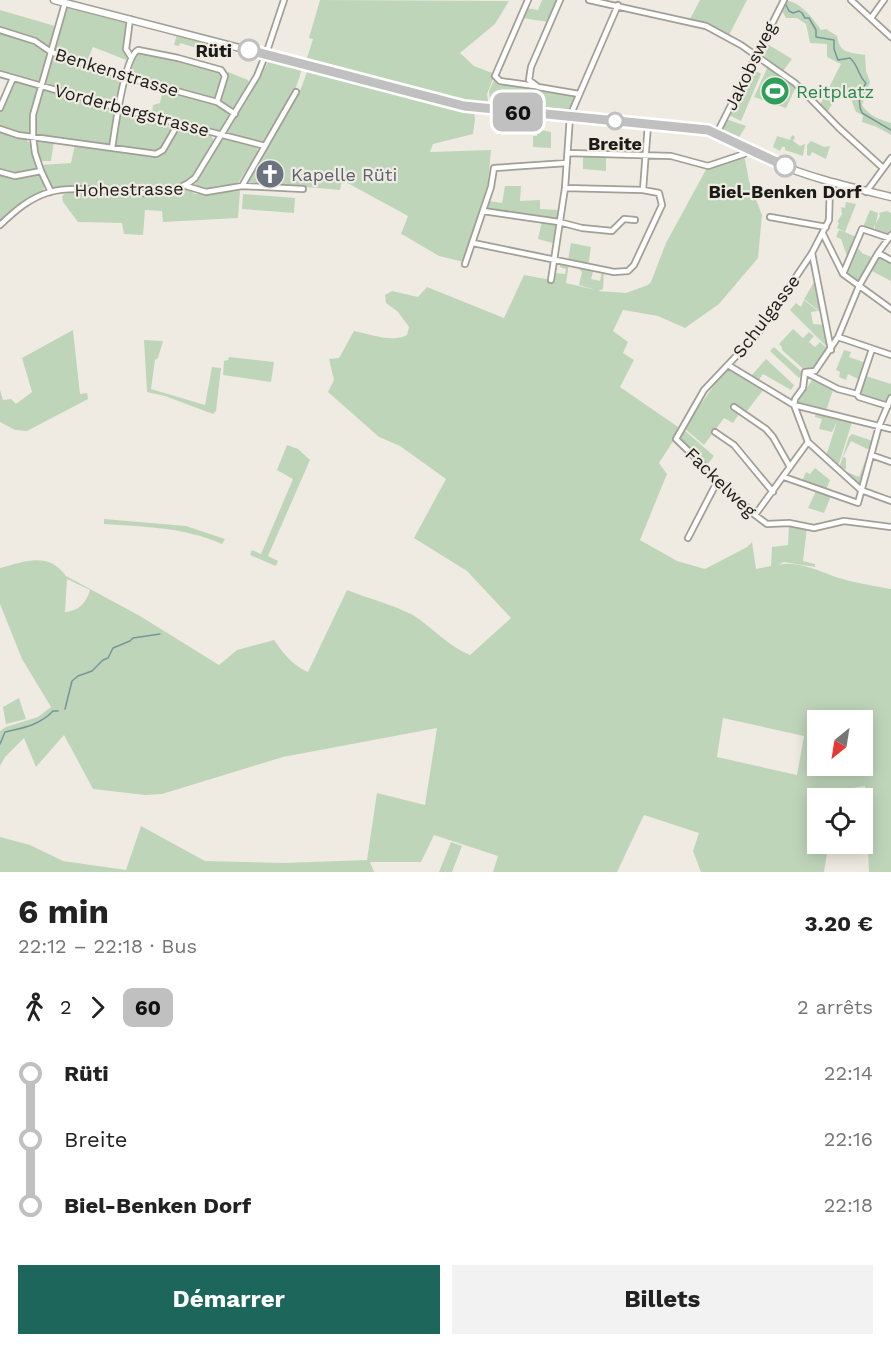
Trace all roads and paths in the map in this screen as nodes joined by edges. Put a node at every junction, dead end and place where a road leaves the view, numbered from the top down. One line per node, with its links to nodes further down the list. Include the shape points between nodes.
1 (54, 0): 9 (main road)
2 (284, 0): 16 (street)
3 (528, 0): 23 (street, via 495,74 500,81)
4 (560, 0): 23 (street, via 531,67 529,80)
5 (589, 0): 10 (street)
6 (850, 0): 11 (street)
7 (884, 0): 11 (street)
8 (782, 2): 17 (street, Jakobsweg)
9 (65, 3): 12 (main road); 15 (street)
10 (618, 5): 17 (street, via 706,26); 25 (street)
11 (871, 18): 14 (street)
12 (130, 19): 16 (main road); 18 (street, via 126,50)
13 (0, 30): 15 (street, Benkenstrasse, via 33,40)
14 (891, 37)
15 (51, 52): 20 (street, Benkenstrasse); 22 (street)
16 (266, 54): 29 (street); 30 (main road, via 464,106)
17 (756, 54): 34 (street, Jakobsweg); 44 (street, via 795,82)
18 (131, 57): 20 (street); 26 (street, via 138,50 221,70 225,76)
19 (0, 74): 21 (street, Vorderbergstrasse)
20 (125, 77): 26 (street, Benkenstrasse); 28 (street)
21 (13, 78): 22 (street, Vorderbergstrasse); 27 (street)
22 (41, 86): 28 (street, Vorderbergstrasse); 36 (street, via 33,115)
23 (535, 86): 25 (street)
24 (296, 92): 37 (street)
25 (579, 94): 30 (street)
26 (217, 102): 29 (street, Benkenstrasse)
27 (0, 108)
28 (118, 108): 31 (street, Vorderbergstrasse); 38 (street)
29 (235, 114): 35 (street)
30 (570, 116): 32 (main road); 40 (street)
31 (178, 124): 35 (street, Vorderbergstrasse); 38 (street, via 163,150 156,154)
32 (648, 124): 34 (main road); 41 (street)
33 (0, 129): 36 (street)
34 (717, 133): 39 (main road)
35 (221, 134): 37 (street, Vorderbergstrasse); 48 (street)
36 (33, 137): 38 (street); 45 (street)
37 (265, 146): 49 (street)
38 (112, 148)
39 (748, 149): 41 (street, via 744,154 708,166 677,156); 47 (main road)
40 (568, 153): 41 (street); 43 (street)
41 (646, 154): 52 (street)
42 (891, 158): 44 (street)
43 (567, 164): 50 (street); 56 (street, via 494,168)
44 (883, 168): 54 (street)
45 (41, 171): 46 (street, via 15,176); 53 (street)
46 (0, 172)
47 (830, 182): 54 (main road); 61 (street, Schulgasse)
48 (186, 186): 49 (street, Hohestrasse, via 211,192); 53 (street, Hohestrasse, via 147,192)
49 (242, 186): 51 (street, Hohestrasse)
50 (565, 188): 52 (street); 59 (street)
51 (303, 189)
52 (643, 190): 67 (street, via 659,193 662,205 628,271 614,272)
53 (51, 192): 60 (street, Hohestrasse, via 29,201)
54 (866, 192): 55 (main road)
55 (891, 197)
56 (483, 211): 59 (street); 64 (street)
57 (770, 217): 61 (street)
58 (635, 220): 59 (street, via 624,219 612,231)
59 (559, 222): 67 (street)
60 (0, 225)
61 (826, 227): 62 (street, Schulgasse)
62 (823, 234): 65 (street, Schulgasse); 70 (street)
63 (890, 236): 66 (street); 70 (street, via 862,229)
64 (473, 243): 67 (street); 69 (street)
65 (812, 253): 76 (street); 78 (street, Schulgasse, via 761,330)
66 (878, 253): 68 (street); 72 (street)
67 (554, 258): 71 (street)
68 (891, 260)
69 (465, 264)
70 (843, 274): 72 (street)
71 (551, 279)
72 (859, 286): 73 (street); 74 (street)
73 (891, 309)
74 (838, 337): 75 (street); 76 (street)
75 (872, 349): 77 (street); 80 (street)
76 (831, 350): 79 (street, via 815,371)
77 (891, 355)
78 (728, 365): 82 (street); 88 (street, Schulgasse, via 704,390)
79 (806, 372): 80 (street); 82 (street)
80 (857, 394): 83 (street)
81 (891, 398): 83 (street)
82 (794, 405): 85 (street); 89 (street)
83 (888, 406): 85 (street)
84 (734, 407): 92 (street, via 770,433)
85 (879, 426): 86 (street); 90 (street)
86 (891, 429)
87 (715, 432): 96 (street, via 734,445)
88 (676, 439): 94 (street, Fackelweg)
89 (808, 442): 92 (street); 95 (street)
90 (871, 455): 91 (street); 95 (street)
91 (891, 462)
92 (790, 467): 93 (street)
93 (784, 477): 95 (street, via 858,503); 96 (street)
94 (718, 480): 98 (street, Fackelweg); 100 (street)
95 (861, 490): 97 (street)
96 (773, 492): 98 (street)
97 (891, 501)
98 (755, 515): 99 (street, Fackelweg, via 767,524 814,528 844,521)
99 (891, 527)
100 (688, 538)

